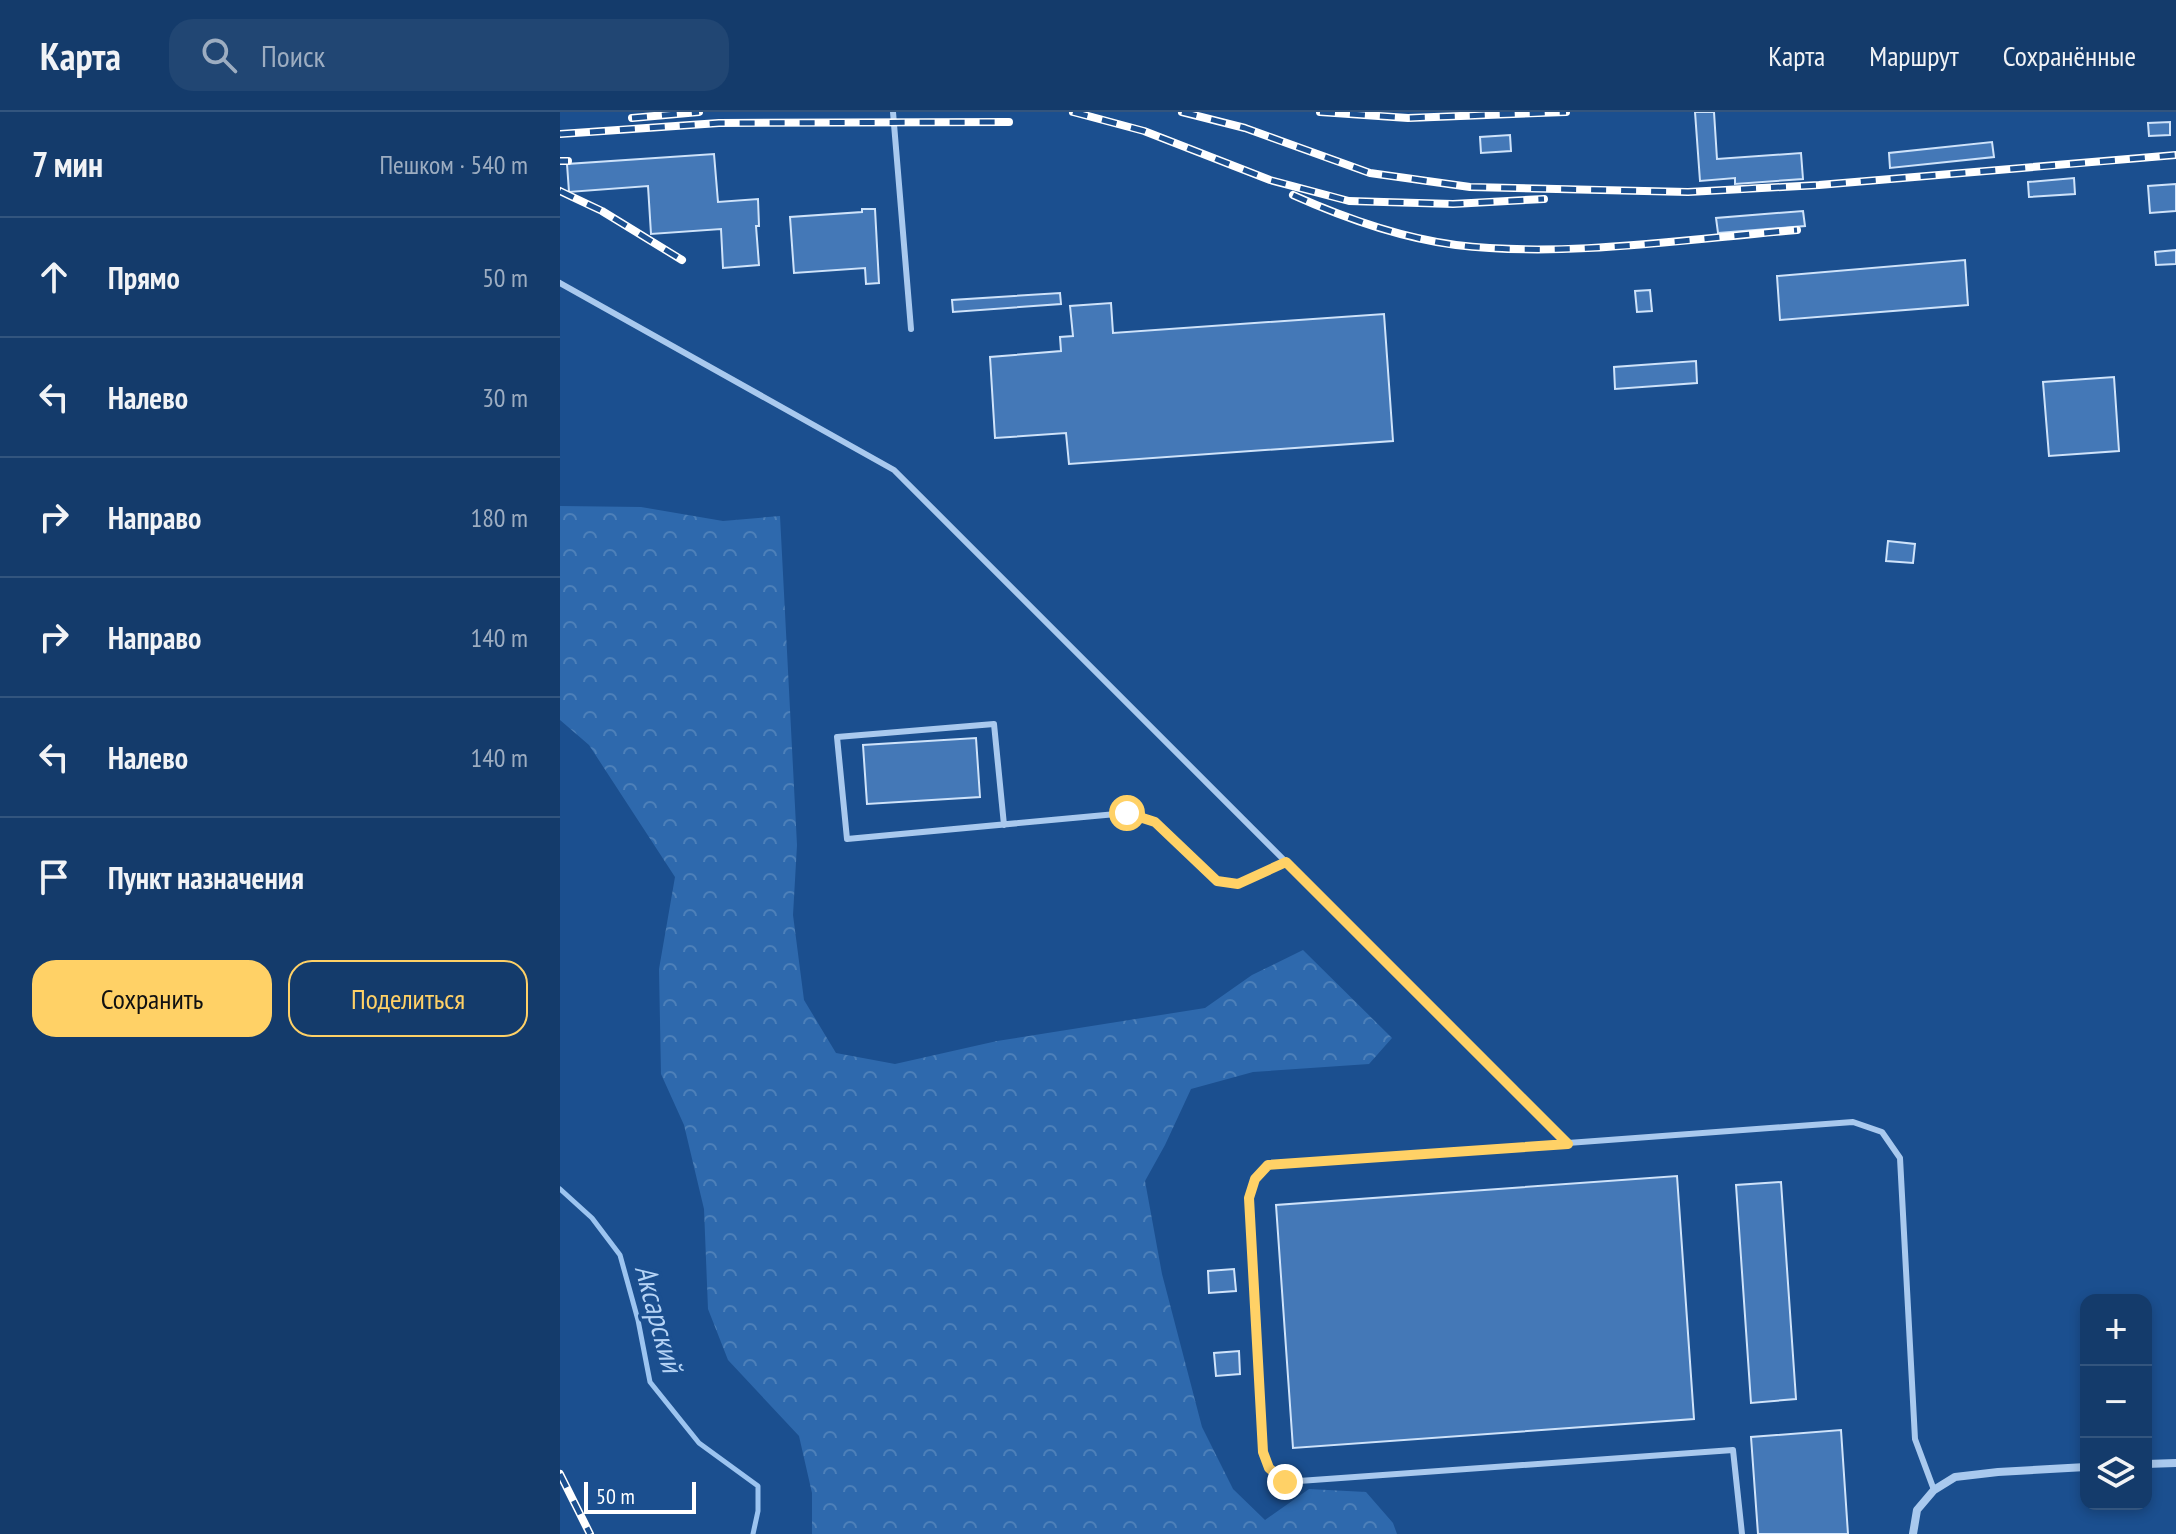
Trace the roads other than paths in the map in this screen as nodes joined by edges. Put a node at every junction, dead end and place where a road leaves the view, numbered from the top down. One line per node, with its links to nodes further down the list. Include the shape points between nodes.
1 (893, 112): 3 (lane)
2 (560, 283): 5 (lane, via 894,470)
3 (911, 329)
4 (1004, 825): 4 (lane, via 847,839 837,737 994,724); 5 (lane, via 1127,813 1155,822 1217,881 1238,884)
5 (1286, 862): 6 (lane)
6 (1568, 1144): 10 (lane, via 1853,1122 1882,1132 1900,1158 1915,1439); 11 (lane, via 1268,1165 1255,1179 1249,1198 1263,1452 1269,1468 1285,1482 1733,1450)
7 (2176, 1463): 8 (street)
8 (2152, 1464)
9 (2080, 1467): 10 (street, via 1955,1477)
10 (1934, 1490): 12 (street, via 1917,1510)
11 (1742, 1534)
12 (1913, 1534)

